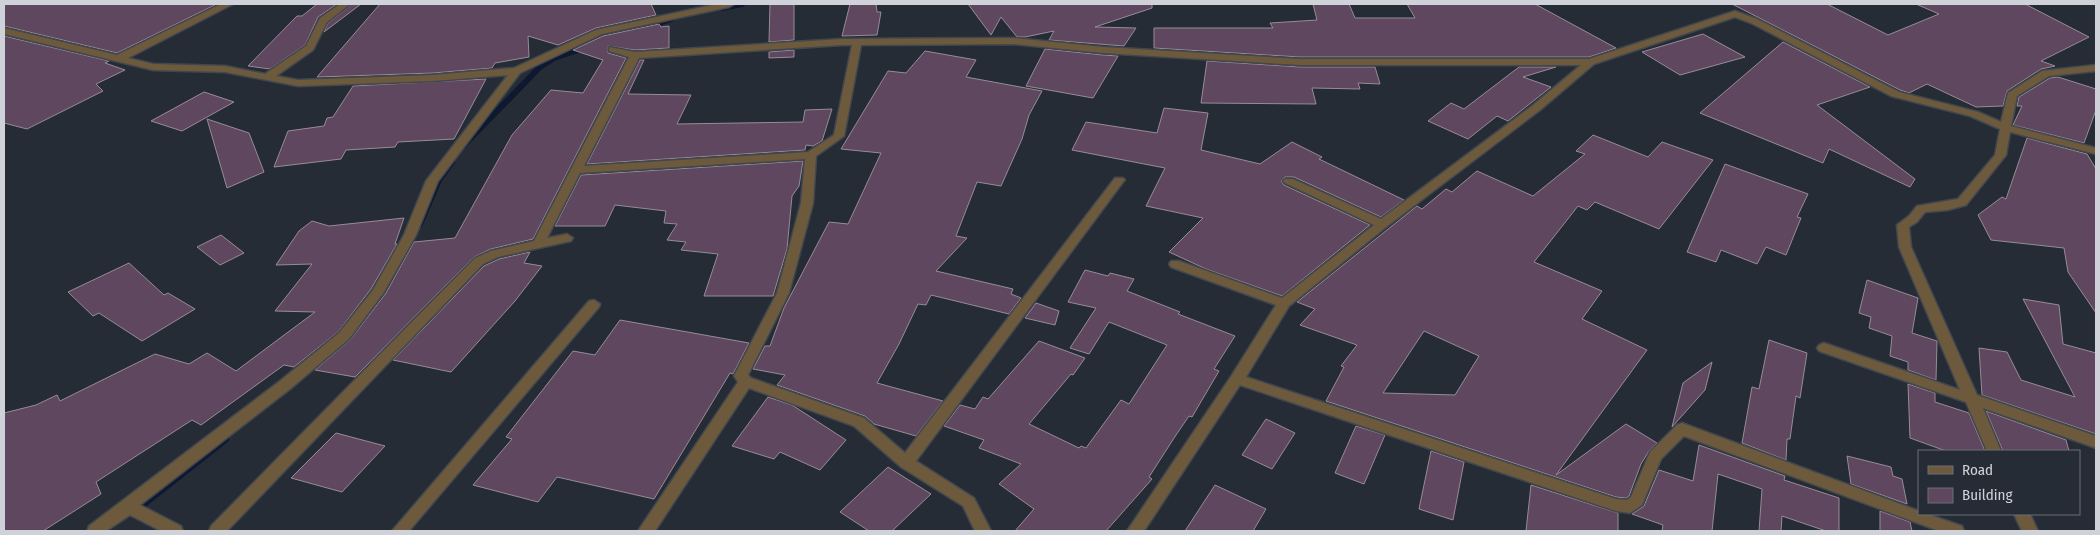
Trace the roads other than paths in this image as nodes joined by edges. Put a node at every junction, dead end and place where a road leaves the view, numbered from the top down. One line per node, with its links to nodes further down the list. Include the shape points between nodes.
1 (228, 4): 8 (street)
2 (346, 4): 12 (street, via 323,20 310,48)
3 (729, 4): 11 (street, via 599,32)
4 (4, 31): 8 (street)
5 (857, 42): 7 (street); 9 (street, via 1013,41 1300,62); 15 (street, via 839,136)
6 (612, 49): 7 (street)
7 (634, 55): 16 (street)
8 (118, 59): 12 (street, via 153,67 225,69)
9 (1590, 62): 13 (street, via 1735,14 1895,94 1974,114); 19 (street, via 1536,108)
10 (2096, 68): 13 (street, via 2046,73 2012,95)
11 (516, 72): 12 (street, via 298,83); 32 (street, via 432,181 410,235 378,292 344,336)
12 (267, 77)
13 (2004, 127): 14 (street); 28 (street, via 2000,155 1962,202 1921,209 1903,225 1904,247)
14 (2096, 152)
15 (811, 155): 16 (street); 27 (street, via 807,203 783,293 740,376)
16 (577, 170): 21 (street)
17 (1119, 180): 31 (street)
18 (1289, 181): 19 (street)
19 (1382, 224): 24 (street)
20 (567, 238): 21 (street)
21 (538, 245): 36 (street, via 495,254 479,261)
22 (1175, 264): 24 (street)
23 (594, 304): 37 (street)
24 (1284, 304): 26 (street)
25 (1824, 348): 28 (street)
26 (1237, 379): 40 (street); 41 (street, via 1616,505 1630,507 1637,501 1655,456 1682,429)
27 (746, 382): 31 (street, via 859,422); 38 (street)
28 (1971, 400): 29 (street); 30 (street)
29 (2096, 442)
30 (1994, 450)
31 (906, 463): 39 (street, via 969,502)
32 (131, 511): 34 (street); 35 (street)
33 (2022, 515): 42 (street)
34 (95, 531)
35 (175, 531)
36 (217, 531)
37 (400, 531)
38 (646, 531)
39 (983, 531)
40 (1135, 531)
41 (1956, 531)
42 (2030, 531)

